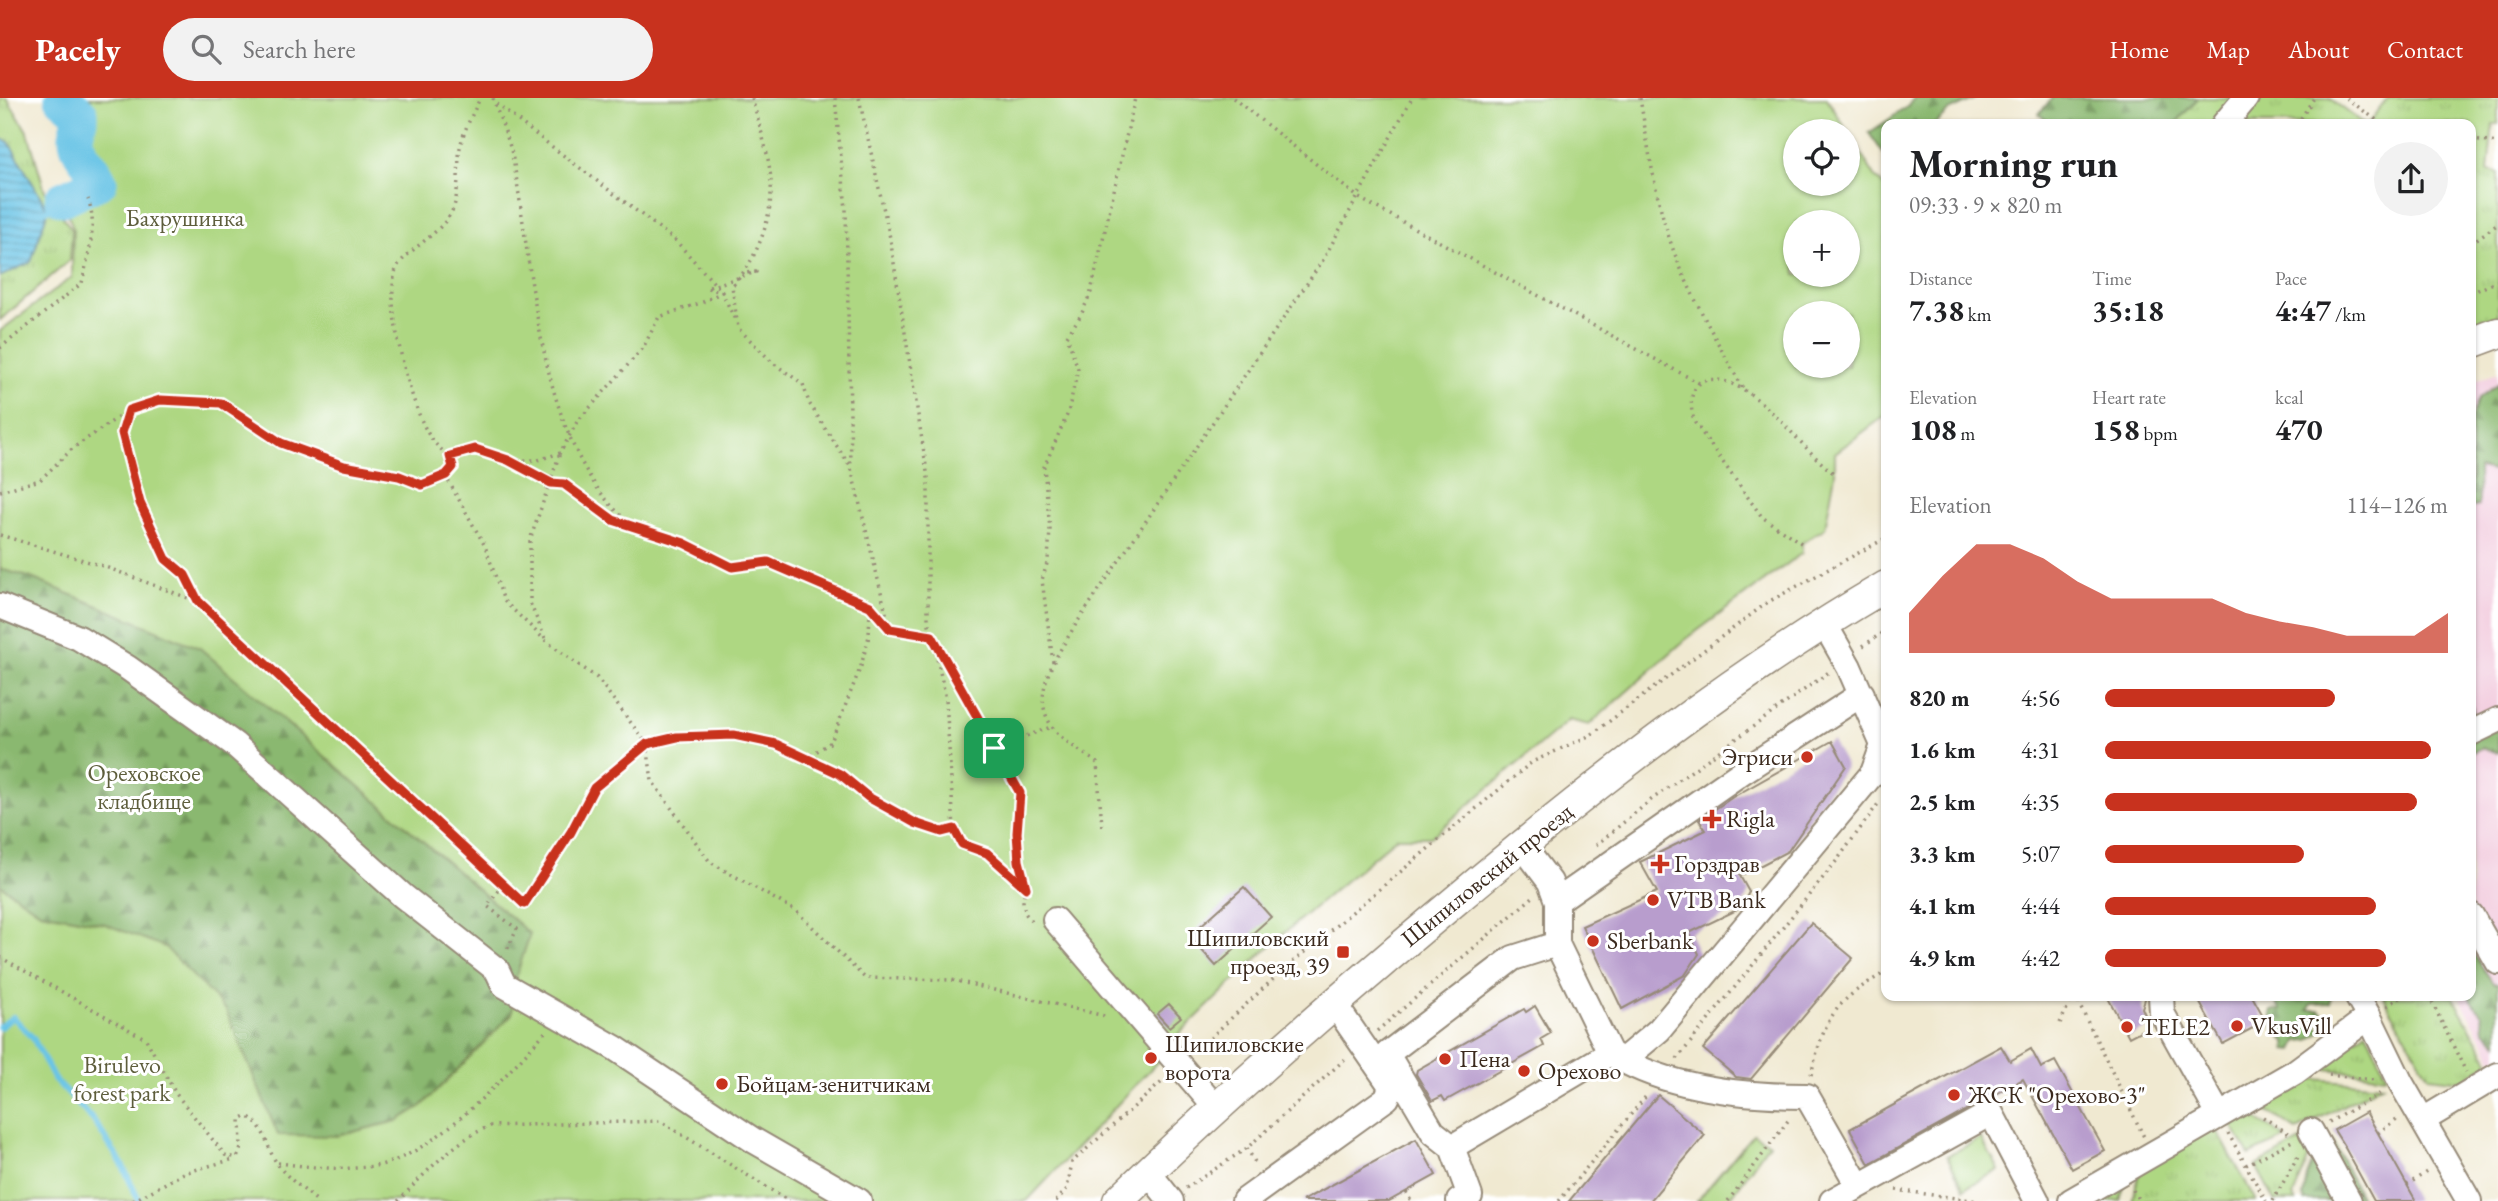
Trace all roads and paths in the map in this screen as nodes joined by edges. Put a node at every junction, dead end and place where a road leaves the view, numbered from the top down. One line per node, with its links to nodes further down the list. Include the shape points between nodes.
1 (480, 98): 35 (path, via 461,144 453,210 425,243 399,264 394,277 395,331 416,408 431,439)
2 (751, 98): 22 (path, via 772,192 764,229)
3 (835, 98): 37 (path, via 846,209)
4 (859, 98): 53 (path, via 890,237 928,478 928,620)
5 (1135, 98): 56 (path, via 1091,292 1067,336 1078,369 1068,413 1044,467 1050,529 1042,580)
6 (1233, 98): 18 (path)
7 (1412, 98): 18 (path)
8 (1640, 98): 31 (path, via 1677,260)
9 (2246, 98): 13 (lane)
10 (2314, 98): 14 (path)
11 (2346, 98): 15 (path)
12 (493, 101): 25 (path, via 676,241); 33 (path, via 512,156 536,322)
13 (2228, 119)
14 (2300, 119)
15 (2375, 119)
16 (2476, 141): 17 (path)
17 (2498, 143)
18 (1359, 198): 30 (path); 56 (path, via 1323,260 1076,624)
19 (88, 199): 29 (path, via 92,232 82,283)
20 (2498, 224): 21 (path)
21 (2476, 239)
22 (745, 273): 25 (path, via 756,272 706,288); 26 (path, via 732,286)
23 (2498, 281): 24 (path)
24 (2476, 291)
25 (722, 292): 26 (path); 33 (path, via 659,317 643,348)
26 (738, 328): 37 (path, via 773,363 803,384 808,403)
27 (2498, 333): 28 (main road)
28 (2476, 341)
29 (0, 348)
30 (1699, 383): 31 (path, via 1730,383); 45 (path, via 1690,395 1695,423 1762,517)
31 (1746, 394): 38 (path)
32 (129, 410): 39 (path, via 160,400 221,403 281,443 344,466 422,485); 41 (path, via 73,448 40,480); 47 (path, via 122,433 140,503 166,559 185,575)
33 (569, 433): 34 (path); 42 (path, via 611,509)
34 (560, 453): 36 (path, via 538,460); 40 (path)
35 (450, 456): 36 (path, via 475,449); 39 (path, via 453,467)
36 (508, 460): 40 (path)
37 (850, 468): 51 (path)
38 (1835, 474)
39 (446, 475): 54 (path, via 485,546 505,601)
40 (551, 483): 42 (path, via 564,484 613,520); 54 (path, via 530,540 530,603)
41 (0, 491)
42 (632, 525): 49 (path, via 684,543 732,567 768,562)
43 (0, 535): 47 (path)
44 (1881, 541): 91 (path, via 1769,601 1591,735 1532,762 1284,969)
45 (1801, 543)
46 (1881, 589): 50 (main road, Шипиловский проезд)
47 (198, 601): 71 (path)
48 (0, 606): 87 (lane, via 79,638 233,744 403,896 497,970 504,985)
49 (870, 606): 51 (path); 65 (path, via 861,666 831,743)
50 (1824, 623): 55 (lane); 69 (main road, Шипиловский проезд, via 1626,762)
51 (890, 629): 53 (path)
52 (1881, 634): 55 (path)
53 (932, 636): 63 (path); 68 (path, via 946,699)
54 (546, 641): 62 (path, via 597,678)
55 (1845, 659): 57 (lane); 70 (path)
56 (1054, 664): 59 (path, via 1043,698)
57 (1862, 694): 61 (lane); 73 (lane)
58 (2498, 720): 60 (lane)
59 (1052, 727): 63 (path); 67 (path, via 1097,764)
60 (2476, 731)
61 (1881, 740)
62 (647, 744): 65 (path, via 677,737 734,735 776,744); 71 (path, via 594,788 524,904); 86 (path, via 652,781 710,862 796,911 865,978 952,980 1118,1019)
63 (994, 748): 72 (path, via 1020,793 1018,842)
64 (1881, 751): 90 (lane, via 1873,773 1660,1030)
65 (805, 759): 68 (path, via 840,774 868,797 915,823 942,832)
66 (1880, 801): 93 (path)
67 (1102, 826)
68 (954, 829): 72 (path, via 962,844 987,853)
69 (1522, 845): 73 (lane); 84 (main road, Шипиловский проезд)
70 (1590, 849)
71 (503, 885): 76 (path, via 487,906)
72 (1026, 888): 75 (path, via 1025,913)
73 (1553, 892): 77 (lane); 89 (path)
74 (2476, 924): 79 (lane)
75 (1048, 926): 91 (lane, via 1168,1048)
76 (517, 929)
77 (1557, 944): 90 (lane); 100 (lane, via 1513,958 1387,1054 1433,1132)
78 (0, 957): 102 (path, via 146,1039 176,1094 225,1155)
79 (2498, 962)
80 (2071, 1001): 88 (path)
81 (2076, 1001): 101 (path)
82 (2161, 1001): 97 (lane, via 2162,1013)
83 (2432, 1001): 94 (path)
84 (1333, 1002): 89 (lane); 96 (main road, Шипиловский проезд)
85 (2363, 1006): 95 (lane, via 2295,1072); 98 (lane)
86 (1110, 1010)
87 (558, 1018): 103 (path, via 505,1077 410,1154 377,1166 332,1169); 113 (lane, via 615,1048 753,1140)
88 (2060, 1023)
89 (1364, 1042): 108 (path, via 1247,1148); 116 (lane, via 1391,1086 1387,1098)
90 (1616, 1057): 93 (lane); 100 (lane)
91 (1180, 1066): 96 (lane); 114 (path, via 1072,1162 1068,1188)
92 (2498, 1075): 94 (lane)
93 (1663, 1076): 105 (lane, via 1772,1096 1819,1096); 119 (path)
94 (2473, 1090): 98 (lane)
95 (2242, 1102): 97 (lane); 99 (path)
96 (1216, 1108): 104 (main road, Шипиловский проезд)
97 (2214, 1113): 101 (lane); 125 (path)
98 (2423, 1121): 128 (lane)
99 (2304, 1135): 126 (path); 127 (lane)
100 (1452, 1147): 118 (lane, via 1470,1196)
101 (2153, 1154): 123 (lane)
102 (237, 1158): 103 (path, via 240,1119 246,1116 262,1132); 109 (path, via 184,1173)
103 (276, 1163): 110 (path)
104 (1148, 1172): 108 (lane); 115 (main road, Шипиловский проезд)
105 (1858, 1185): 120 (lane); 121 (path); 122 (lane, via 1991,1113)
106 (2130, 1185): 124 (path)
107 (1406, 1192): 117 (path)
108 (1170, 1200)
109 (133, 1201)
110 (317, 1201)
111 (398, 1201): 112 (path, via 447,1151 490,1126 660,1121)
112 (789, 1201)
113 (859, 1201)
114 (1056, 1201)
115 (1118, 1201)
116 (1244, 1201)
117 (1411, 1201)
118 (1459, 1201)
119 (1559, 1201)
120 (1832, 1201)
121 (1978, 1201)
122 (2037, 1201)
123 (2071, 1201)
124 (2139, 1201)
125 (2266, 1201)
126 (2273, 1201)
127 (2349, 1201)
128 (2469, 1201)

